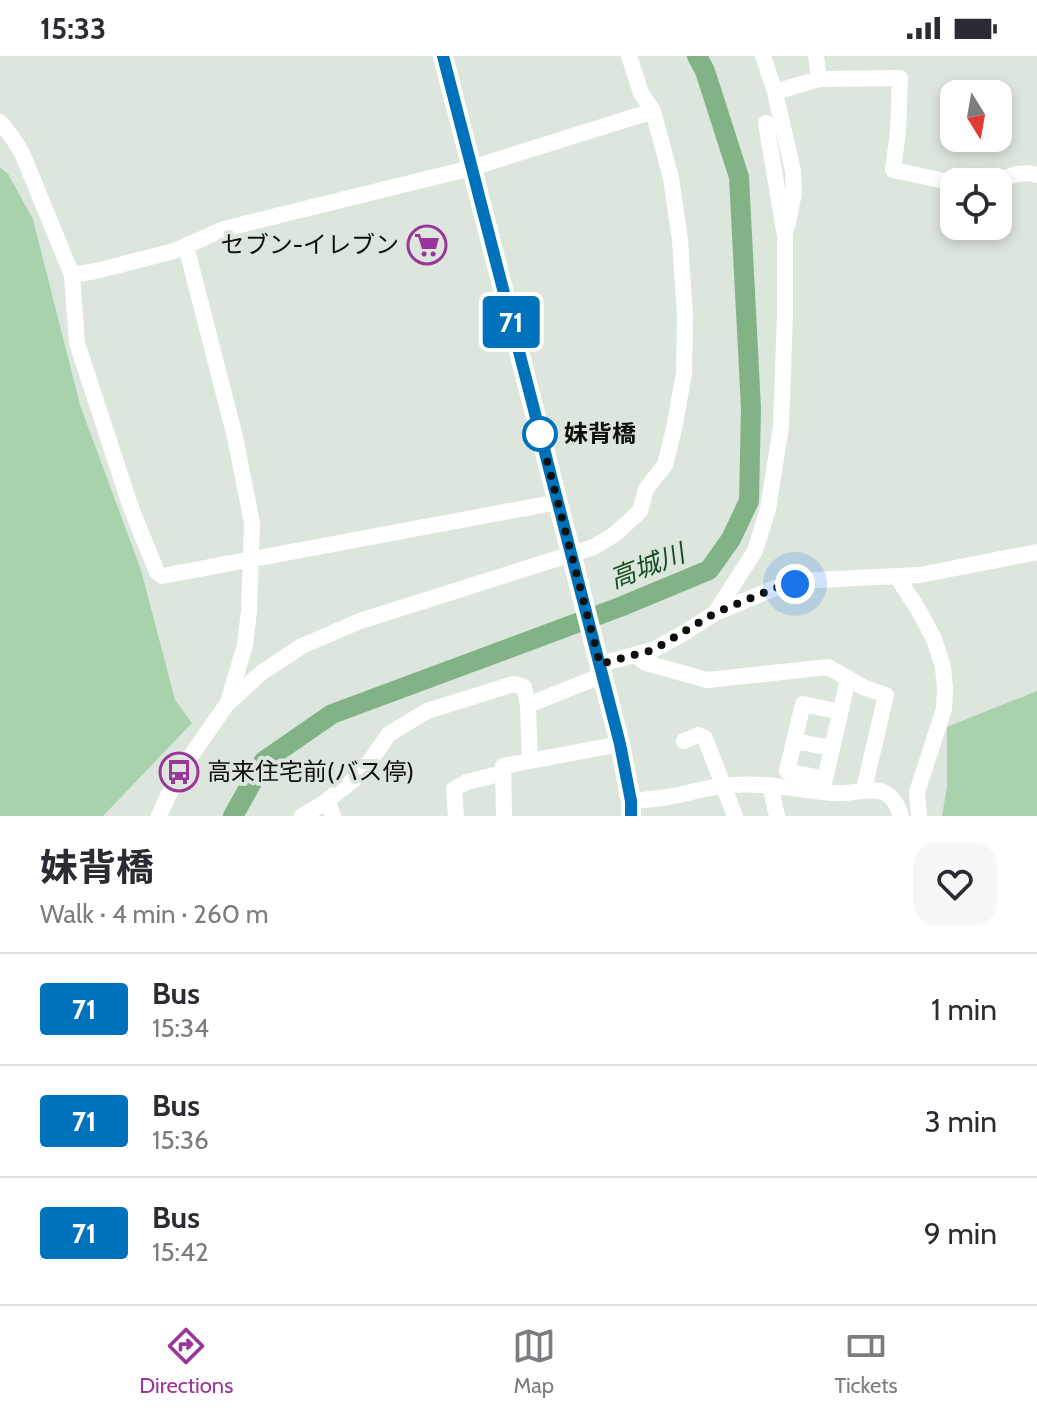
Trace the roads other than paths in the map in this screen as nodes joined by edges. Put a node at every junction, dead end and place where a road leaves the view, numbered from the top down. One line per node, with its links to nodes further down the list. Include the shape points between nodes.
1 (443, 56): 10 (main road)
2 (629, 56): 7 (street)
3 (763, 56): 6 (street)
4 (816, 56): 5 (street)
5 (819, 79): 6 (street); 13 (street, via 900,78 893,170)
6 (775, 92): 14 (street, via 793,182)
7 (653, 111): 10 (street); 19 (street, via 680,240 684,373 674,429 665,465 646,489 640,511 594,547)
8 (0, 122): 16 (street, via 22,153)
9 (766, 123): 14 (street)
10 (471, 168): 15 (street, via 224,229); 17 (main road)
11 (1012, 175): 12 (street)
12 (1037, 175)
13 (940, 180)
14 (785, 236): 22 (street, via 781,427 768,509 755,551)
15 (186, 246): 16 (street); 20 (street, via 235,437 252,523)
16 (72, 275): 20 (street, via 77,343 157,572 162,576)
17 (558, 502): 19 (main road); 20 (street)
18 (1037, 552): 21 (street)
19 (571, 553): 24 (main road); 26 (street, via 360,621 302,646)
20 (251, 559): 26 (street, via 245,645)
21 (897, 577): 22 (street, via 801,582); 47 (street, via 934,639 943,667 944,709 917,792)
22 (715, 613): 23 (street)
23 (636, 656): 24 (street); 25 (street, via 707,680 828,667)
24 (599, 662): 27 (street); 31 (main road)
25 (848, 679): 28 (street); 37 (street, via 886,695)
26 (227, 704): 40 (street, via 190,757)
27 (528, 705): 33 (street); 38 (street, via 524,687 514,684 427,711 389,734)
28 (840, 712): 30 (street, via 803,704); 32 (street)
29 (684, 741): 36 (street, via 705,738)
30 (794, 741): 32 (street); 32 (street, via 787,771 825,779)
31 (620, 744): 33 (street); 39 (main road)
32 (832, 748)
33 (530, 761): 34 (street, via 503,766)
34 (503, 773): 42 (street, via 454,789); 43 (street)
35 (770, 785): 36 (street); 37 (street, via 838,793); 45 (street)
36 (724, 786): 39 (street); 44 (street)
37 (864, 789): 46 (street, via 884,792 897,803)
38 (330, 808): 41 (street)
39 (631, 809)
40 (159, 816)
41 (302, 816)
42 (456, 816)
43 (504, 816)
44 (735, 816)
45 (777, 816)
46 (901, 816)
47 (919, 816)

